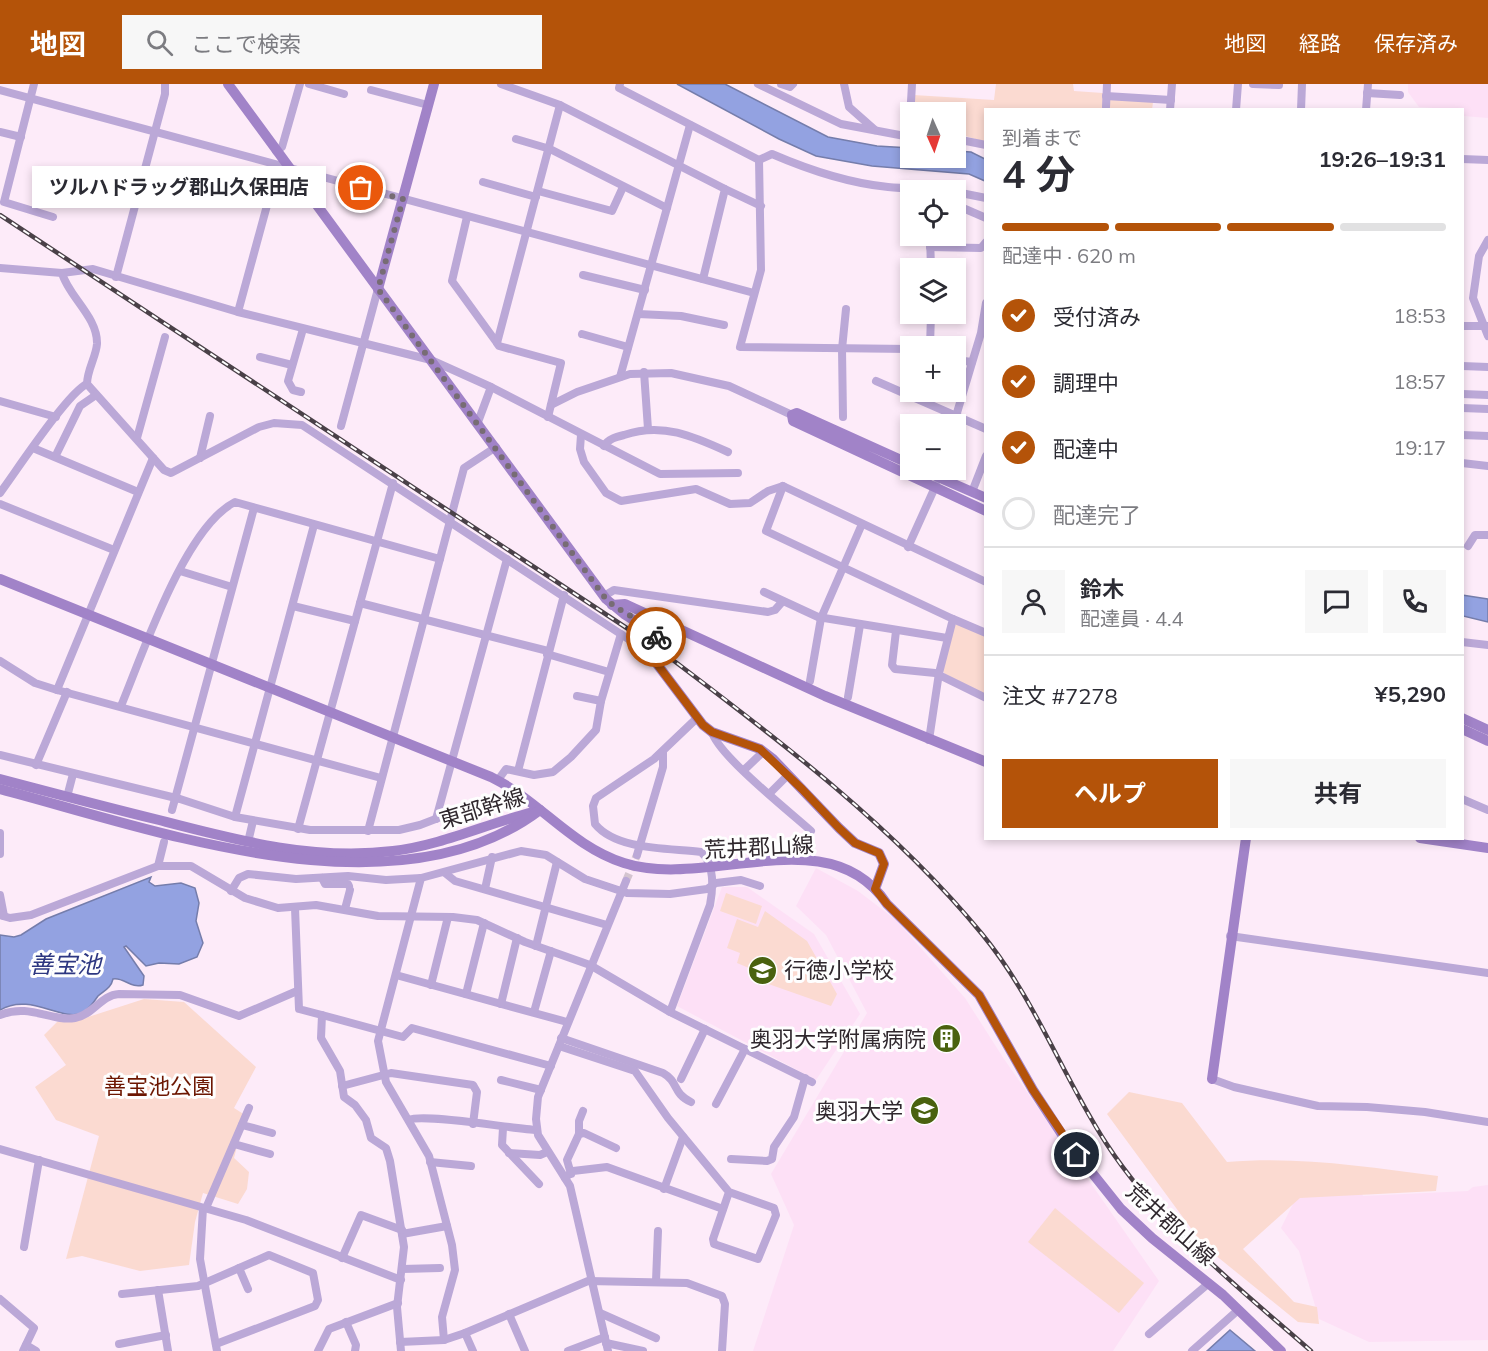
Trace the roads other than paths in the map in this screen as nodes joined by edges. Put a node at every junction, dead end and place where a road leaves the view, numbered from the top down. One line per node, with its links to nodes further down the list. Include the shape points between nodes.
1 (34, 84): 27 (street)
2 (165, 84): 38 (street)
3 (228, 84): 47 (street)
4 (300, 84): 47 (street, via 282,147)
5 (309, 84): 24 (street)
6 (434, 84): 30 (street)
7 (501, 84): 31 (street)
8 (620, 84): 37 (street, via 619,88)
9 (758, 84): 39 (street, via 841,124)
10 (781, 84): 11 (street)
11 (793, 84)
12 (844, 84): 39 (street, via 849,107)
13 (912, 84): 29 (street)
14 (1107, 84): 26 (street)
15 (1172, 84): 28 (street)
16 (1238, 84): 34 (street)
17 (1253, 84): 20 (street)
18 (1302, 84): 35 (street)
19 (1368, 84): 23 (street)
20 (1279, 86)
21 (0, 90): 27 (street)
22 (371, 90): 30 (street)
23 (1367, 93): 25 (street); 36 (street)
24 (344, 94)
25 (1400, 95)
26 (1106, 96): 28 (street); 32 (street)
27 (30, 98): 38 (street); 42 (street)
28 (1171, 100): 33 (street)
29 (911, 102)
30 (428, 105): 62 (street)
31 (560, 105): 46 (street); 52 (street)
32 (1106, 107)
33 (1170, 108)
34 (1236, 108)
35 (1301, 108)
36 (1366, 108)
37 (690, 125): 49 (street); 52 (street)
38 (155, 131): 51 (street); 78 (street)
39 (876, 131): 41 (street)
40 (0, 132): 42 (street)
41 (900, 135)
42 (21, 137): 54 (street)
43 (516, 139): 46 (street)
44 (966, 141): 45 (street)
45 (984, 145)
46 (550, 149): 56 (street); 59 (street)
47 (276, 151): 51 (street)
48 (1464, 159): 50 (street)
49 (759, 160): 57 (street, via 772,154 811,171); 63 (street)
50 (1488, 160)
51 (284, 166): 62 (street); 80 (street); 84 (street)
52 (678, 166): 58 (street); 64 (street)
53 (0, 174): 54 (street)
54 (11, 177): 66 (street, via 5,204)
55 (483, 182): 59 (street)
56 (623, 187): 59 (street, via 612,211); 64 (street)
57 (900, 188)
58 (725, 189): 63 (street); 79 (street)
59 (537, 194): 69 (street)
60 (966, 194): 61 (street)
61 (984, 198)
62 (403, 199): 67 (street); 80 (street)
63 (760, 206): 82 (street, via 761,270)
64 (667, 208): 74 (street)
65 (966, 209): 68 (street)
66 (53, 217)
67 (467, 217): 69 (street); 94 (street, via 452,281)
68 (984, 217)
69 (526, 231): 74 (street); 94 (street)
70 (1488, 240): 88 (street, via 1479,256 1473,298)
71 (984, 244): 72 (street, via 981,248)
72 (930, 247): 73 (street)
73 (931, 258)
74 (652, 265): 79 (street); 81 (street)
75 (0, 268): 76 (street)
76 (62, 273): 78 (street, via 87,269); 109 (street, via 90,320 97,344)
77 (583, 275): 81 (street)
78 (116, 277): 84 (street)
79 (703, 279): 82 (street)
80 (378, 289): 95 (street); 100 (street)
81 (645, 290): 85 (street)
82 (754, 293): 97 (street, via 740,347)
83 (846, 309): 97 (street)
84 (237, 312): 89 (street)
85 (638, 314): 86 (street, via 681,316); 96 (street)
86 (724, 325)
87 (1464, 326): 88 (street)
88 (1486, 327): 92 (street)
89 (303, 328): 95 (street); 103 (street)
90 (983, 333): 102 (street)
91 (582, 334): 96 (street)
92 (1488, 336)
93 (165, 337): 136 (street)
94 (497, 343): 118 (street, via 561,363)
95 (363, 344): 100 (street); 130 (street)
96 (628, 347): 107 (street)
97 (842, 349): 98 (street); 127 (street)
98 (900, 349)
99 (261, 357): 103 (street)
100 (431, 360): 110 (street); 129 (street)
101 (966, 361): 102 (street)
102 (972, 362): 122 (street)
103 (292, 365): 112 (street, via 288,381 293,390)
104 (1464, 366): 105 (street)
105 (1488, 367)
106 (644, 372): 107 (street); 124 (street, via 671,372 729,386); 132 (street)
107 (620, 377): 118 (street)
108 (876, 381): 111 (street)
109 (87, 384): 113 (street); 125 (street)
110 (491, 387): 126 (street); 129 (street)
111 (900, 389)
112 (301, 392)
113 (96, 394): 136 (street); 141 (street, via 80,406)
114 (1464, 394): 115 (street)
115 (1488, 394)
116 (0, 401): 125 (street)
117 (930, 402): 121 (street)
118 (550, 405): 126 (street)
119 (1464, 408): 120 (street)
120 (1488, 409)
121 (952, 414)
122 (957, 414)
123 (210, 416): 143 (street)
124 (792, 416): 144 (street, via 797,413); 150 (street, via 793,421)
125 (56, 417): 139 (street)
126 (548, 417): 133 (street)
127 (843, 417)
128 (966, 420): 131 (street)
129 (478, 423): 138 (street)
130 (341, 426)
131 (984, 428)
132 (648, 429): 137 (street, via 610,439); 140 (street, via 684,433)
133 (582, 435): 137 (street); 152 (street, via 580,449 584,462 606,493 621,501 696,489 730,504 750,503)
134 (1464, 435): 135 (street)
135 (1488, 436)
136 (137, 438): 142 (street)
137 (604, 446): 148 (street, via 660,474)
138 (496, 447): 160 (street, via 464,468); 177 (street)
139 (33, 448): 141 (street); 155 (street)
140 (728, 452)
141 (56, 455): 153 (street)
142 (153, 458): 143 (street, via 171,473); 153 (street)
143 (200, 458): 151 (street, via 259,427 302,424)
144 (900, 459)
145 (984, 461): 154 (street)
146 (1464, 464): 147 (street)
147 (1488, 465)
148 (738, 473)
149 (934, 480): 150 (street)
150 (937, 482): 154 (street); 159 (street); 166 (street)
151 (393, 483): 160 (street); 164 (street)
152 (783, 486): 161 (street); 170 (street, via 766,531)
153 (138, 492): 167 (street)
154 (972, 492): 156 (street)
155 (0, 493)
156 (984, 497)
157 (0, 504): 167 (street)
158 (254, 508): 162 (street); 171 (street, via 235,502 223,509 196,540); 174 (street)
159 (984, 510)
160 (450, 520): 168 (street); 169 (street)
161 (862, 524): 166 (street); 170 (street)
162 (314, 525): 164 (street); 181 (street)
163 (1488, 535): 165 (street, via 1474,535)
164 (376, 541): 168 (street); 179 (street)
165 (1468, 546)
166 (908, 547): 173 (street)
167 (114, 550): 182 (street)
168 (440, 559): 184 (street)
169 (507, 559): 176 (street); 190 (street)
170 (843, 566): 183 (street); 185 (street)
171 (180, 571): 174 (street); 193 (street)
172 (0, 579): 182 (street, 荒井郡山線)
173 (984, 581)
174 (232, 587): 199 (street)
175 (764, 592): 178 (street)
176 (564, 595): 191 (street); 196 (street)
177 (604, 596): 178 (street, via 614,590 763,612 775,610); 180 (street)
178 (782, 602): 183 (street)
179 (360, 603): 184 (street); 186 (street)
180 (612, 605): 198 (street, via 654,633); 219 (street, via 633,608)
181 (293, 606): 186 (street); 203 (street)
182 (88, 615): 193 (street, 荒井郡山線); 204 (street)
183 (820, 618): 187 (street); 202 (street)
184 (426, 619): 190 (street); 218 (street)
185 (953, 619): 189 (street); 192 (street)
186 (355, 621): 211 (street)
187 (860, 624): 188 (street); 207 (street)
188 (896, 631): 192 (street); 201 (street, via 892,665 895,669)
189 (984, 632)
190 (485, 634): 196 (street); 226 (street)
191 (621, 634): 198 (street); 200 (street)
192 (948, 638): 201 (street)
193 (148, 639): 199 (street, 荒井郡山線); 210 (street)
194 (1464, 642): 195 (street)
195 (1488, 645)
196 (547, 652): 200 (street); 230 (street)
197 (0, 661): 204 (street, via 35,683)
198 (656, 662): 212 (street)
199 (211, 664): 203 (street, 荒井郡山線); 214 (street)
200 (609, 672): 209 (street)
201 (939, 675): 208 (street); 219 (street)
202 (810, 681)
203 (270, 688): 211 (street, 荒井郡山線); 221 (street)
204 (57, 690): 205 (street)
205 (67, 692): 210 (street); 228 (street)
206 (577, 696): 209 (street)
207 (848, 697)
208 (984, 697)
209 (601, 701): 230 (street, via 596,730 559,767 544,774)
210 (121, 706): 214 (street)
211 (332, 712): 218 (street, 荒井郡山線); 225 (street)
212 (697, 718): 217 (street); 222 (street)
213 (1464, 719): 216 (street)
214 (192, 727): 221 (street); 239 (street)
215 (1464, 730): 220 (street)
216 (1488, 730)
217 (712, 732): 223 (street); 229 (street)
218 (392, 738): 226 (street, 荒井郡山線); 233 (street)
219 (929, 740): 227 (street)
220 (1488, 741)
221 (255, 743): 225 (street); 245 (street)
222 (663, 752): 257 (street, via 663,767); 257 (street, via 596,798 593,806 594,821 600,829)
223 (763, 752): 229 (street); 232 (street)
224 (0, 755): 228 (street)
225 (317, 760): 233 (street); 248 (street)
226 (451, 761): 235 (street, 荒井郡山線); 246 (street)
227 (984, 761)
228 (36, 765): 231 (street)
229 (744, 770): 237 (street)
230 (518, 771): 235 (street, via 505,770)
231 (73, 774): 238 (street); 239 (street)
232 (788, 775): 237 (street); 272 (street, via 855,843 879,853 884,864)
233 (381, 777): 249 (street)
234 (0, 779): 238 (street, 東部幹線)
235 (498, 780): 243 (street, 荒井郡山線)
236 (0, 789): 261 (street, 東部幹線, via 246,852 290,860)
237 (769, 794): 250 (street)
238 (68, 797): 255 (street, 東部幹線)
239 (175, 798): 242 (street); 245 (street)
240 (1464, 800): 244 (street)
241 (477, 803): 246 (street)
242 (172, 810)
243 (540, 810): 255 (street, 東部幹線, via 465,835 394,851 317,853); 261 (street, 東部幹線, via 509,830 456,849); 263 (street, 荒井郡山線, via 578,842 625,864 664,870)
244 (1488, 810)
245 (235, 817): 247 (street)
246 (436, 819): 249 (street, via 399,830)
247 (253, 821): 248 (street); 255 (street)
248 (298, 829): 249 (street)
249 (368, 831)
250 (811, 831)
251 (0, 833): 258 (street)
252 (1246, 840): 284 (street)
253 (1434, 840): 256 (street)
254 (164, 842): 262 (street)
255 (248, 842)
256 (1488, 848)
257 (638, 851): 263 (street, via 701,852 709,860)
258 (0, 854)
259 (492, 857): 260 (street, via 528,851); 264 (street); 271 (street)
260 (557, 862): 274 (street, via 585,879); 277 (street)
261 (360, 863): 265 (street)
262 (158, 866): 273 (street, via 191,866); 279 (street, via 31,915)
263 (710, 869): 269 (street); 272 (street, 荒井郡山線, via 812,860 848,870)
264 (446, 873): 267 (street); 271 (street, via 451,879)
265 (361, 877): 266 (street); 267 (street)
266 (322, 878): 273 (street, via 248,874 239,878); 278 (street, via 325,884 348,884)
267 (421, 878): 281 (street)
268 (626, 881): 274 (street)
269 (712, 885): 270 (street, via 745,880); 274 (street, via 670,894); 296 (street, via 705,922)
270 (760, 886)
271 (485, 889): 277 (street)
272 (875, 889): 351 (street, 荒井郡山線, via 979,995 1033,1090 1102,1187 1152,1238)
273 (231, 891): 276 (street, via 273,907)
274 (621, 892): 283 (street)
275 (0, 895): 279 (street)
276 (295, 908): 278 (street, via 316,905); 292 (street)
277 (547, 908): 283 (street); 286 (street)
278 (345, 909): 281 (street)
279 (2, 916)
280 (448, 917): 281 (street); 282 (street); 291 (street)
281 (412, 918): 290 (street)
282 (484, 923): 285 (street); 293 (street)
283 (607, 925): 288 (street)
284 (1230, 936): 289 (street); 307 (street)
285 (517, 938): 286 (street); 294 (street)
286 (536, 946): 287 (street)
287 (550, 951): 288 (street); 295 (street)
288 (590, 965): 296 (street); 299 (street)
289 (1488, 974)
290 (396, 975): 291 (street); 301 (street)
291 (431, 985): 293 (street)
292 (297, 992): 297 (street, via 239,1016 180,995 119,993 112,994 86,1016 63,1019 38,1012 11,1011); 298 (street, via 299,1009)
293 (465, 994): 294 (street)
294 (501, 1004): 295 (street)
295 (534, 1012): 299 (street)
296 (670, 1012): 300 (street)
297 (0, 1015)
298 (322, 1015): 301 (street); 309 (street, via 322,1041 340,1071)
299 (567, 1022): 302 (street)
300 (705, 1029): 303 (street); 306 (street)
301 (382, 1030): 304 (street, via 403,1037 412,1028); 305 (street, via 378,1041)
302 (560, 1042): 304 (street); 311 (street, via 663,1073 674,1081 680,1096); 323 (street, via 635,1071)
303 (745, 1049): 312 (street); 330 (street, via 808,1080 772,1159)
304 (550, 1066): 310 (street)
305 (383, 1075): 309 (street); 315 (street); 318 (street, via 473,1085 477,1092)
306 (681, 1079)
307 (1212, 1079): 316 (street, via 1318,1106 1425,1112)
308 (501, 1080): 310 (street)
309 (342, 1086): 342 (street, via 344,1097 365,1118 371,1138 386,1148)
310 (541, 1090): 320 (street)
311 (691, 1102)
312 (716, 1104)
313 (249, 1108): 317 (street)
314 (583, 1111): 322 (street)
315 (410, 1120): 318 (street); 332 (street)
316 (1488, 1122)
317 (242, 1125): 321 (street); 324 (street)
318 (473, 1125): 319 (street)
319 (503, 1128): 320 (street); 328 (street, via 502,1145)
320 (537, 1131): 327 (street)
321 (272, 1133)
322 (579, 1134): 325 (street); 334 (street, via 567,1160)
323 (683, 1137): 336 (street); 337 (street)
324 (234, 1144): 329 (street); 338 (street)
325 (616, 1148)
326 (0, 1149): 331 (street)
327 (547, 1152): 328 (street); 334 (street)
328 (509, 1153): 335 (street)
329 (270, 1154)
330 (731, 1159)
331 (39, 1160): 338 (street); 343 (street)
332 (430, 1162): 333 (street); 340 (street)
333 (471, 1166)
334 (568, 1176): 336 (street, via 607,1167); 350 (street)
335 (539, 1184)
336 (664, 1189): 339 (street)
337 (729, 1192): 339 (street); 339 (street, via 774,1209 776,1215 760,1257 752,1259 714,1244 712,1239)
338 (205, 1208): 344 (street); 352 (street, via 200,1259)
339 (723, 1209)
340 (447, 1226): 342 (street); 366 (street, via 455,1270 442,1317)
341 (658, 1231): 349 (street)
342 (402, 1232): 344 (street, via 361,1215); 347 (street)
343 (24, 1246)
344 (342, 1258): 348 (street)
345 (239, 1268): 352 (street); 353 (street); 370 (street, via 271,1255 311,1272 318,1302)
346 (440, 1268): 347 (street)
347 (402, 1269): 348 (street)
348 (400, 1280): 357 (street)
349 (656, 1281): 350 (street); 381 (street, via 687,1283 722,1296)
350 (592, 1282): 359 (street); 360 (street)
351 (1209, 1283): 358 (street, 荒井郡山線); 363 (street)
352 (205, 1284): 354 (street); 370 (street)
353 (248, 1289)
354 (158, 1290): 355 (street); 364 (street)
355 (122, 1294)
356 (0, 1299): 371 (street, via 34,1328)
357 (398, 1303): 361 (street); 367 (street)
358 (1237, 1311): 382 (street); 383 (street, 荒井郡山線)
359 (600, 1313): 365 (street); 369 (street)
360 (509, 1314): 362 (street); 378 (street)
361 (346, 1322): 374 (street, via 326,1332); 375 (street, via 357,1345)
362 (465, 1333): 366 (street); 377 (street)
363 (1149, 1334)
364 (166, 1335): 368 (street); 373 (street)
365 (656, 1338)
366 (444, 1340): 367 (street)
367 (400, 1342): 376 (street)
368 (119, 1344)
369 (606, 1344): 379 (street); 380 (street)
370 (216, 1347)
371 (24, 1348): 372 (street)
372 (36, 1351)
373 (168, 1351)
374 (318, 1351)
375 (355, 1351)
376 (401, 1351)
377 (473, 1351)
378 (525, 1351)
379 (568, 1351)
380 (643, 1351)
381 (722, 1351)
382 (1192, 1351)
383 (1281, 1351)

